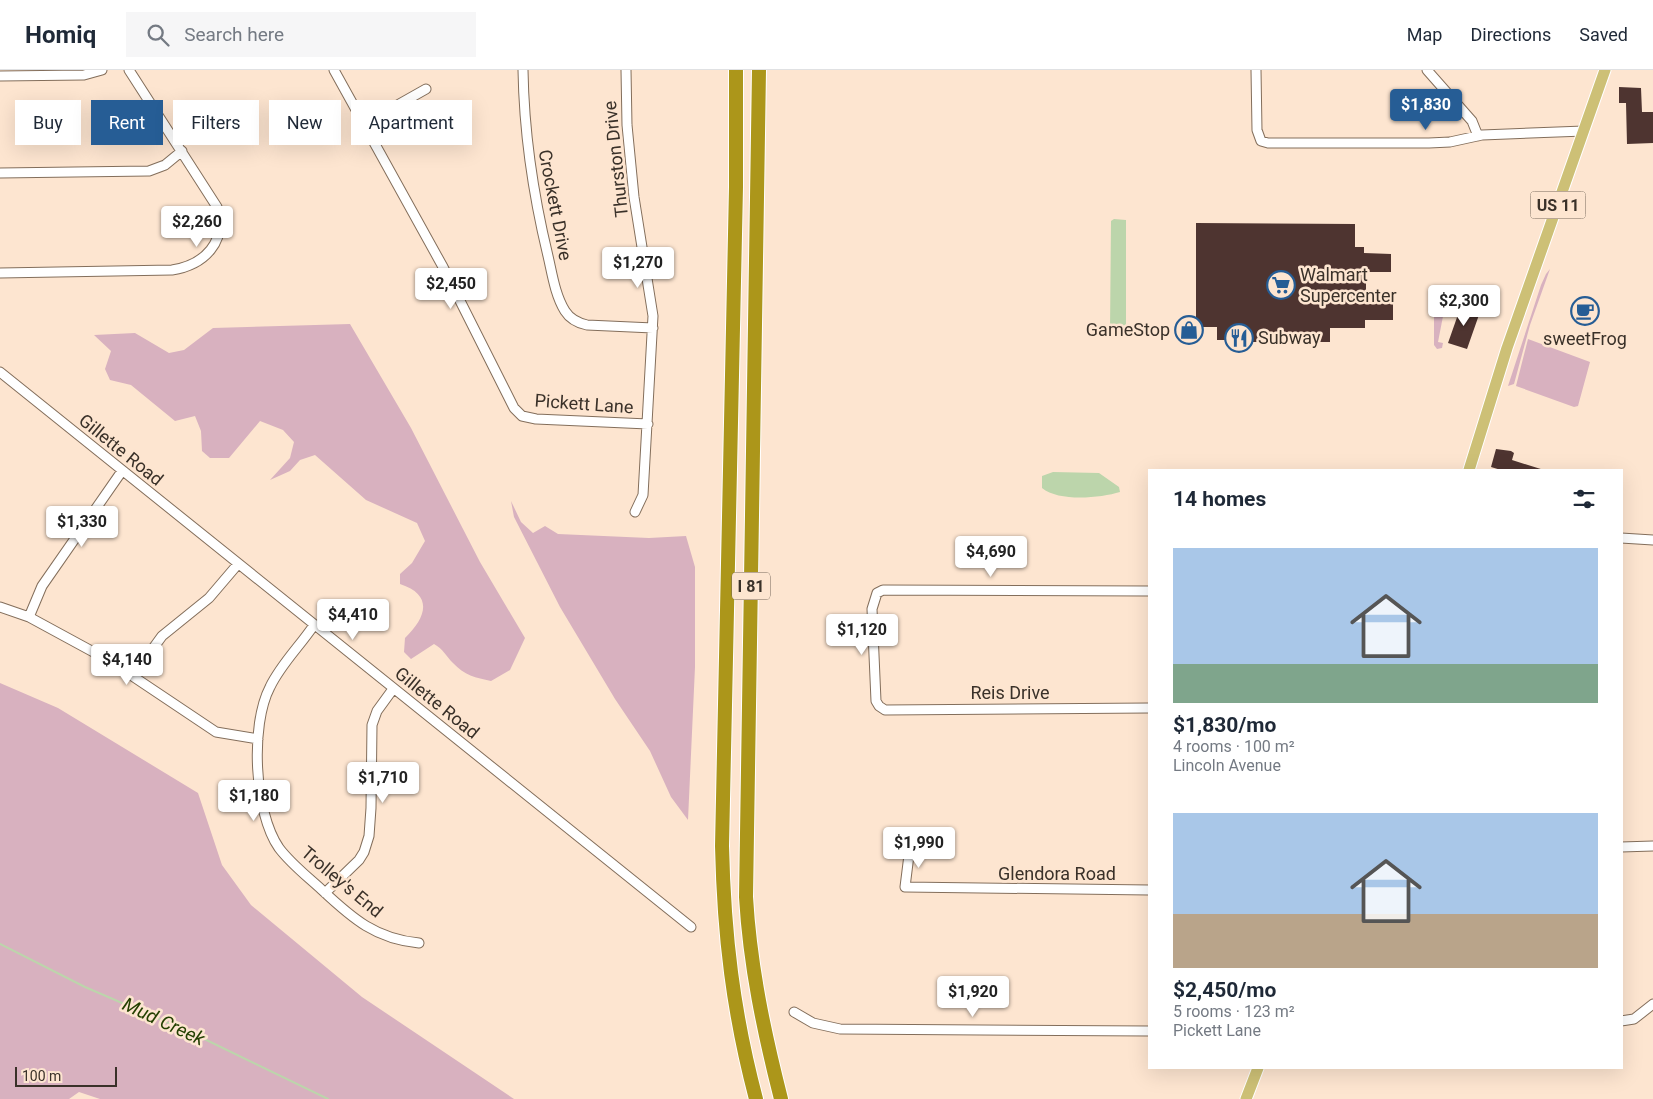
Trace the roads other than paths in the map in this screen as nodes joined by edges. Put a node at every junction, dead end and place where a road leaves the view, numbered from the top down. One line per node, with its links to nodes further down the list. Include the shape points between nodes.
1 (102, 70): 11 (street, via 84,75)
2 (129, 70): 18 (street)
3 (334, 70): 14 (street, Pickett Lane)
4 (523, 70): 21 (street, Crockett Drive, via 524,111 534,189 552,272 565,310 578,323 587,325)
5 (626, 70): 21 (street, Thurston Drive, via 634,197)
6 (736, 70): 50 (highway, I 81, via 722,846 724,916 730,967 742,1046)
7 (759, 70): 51 (highway, I 81, via 746,897 761,1022)
8 (1256, 70): 16 (street, via 1258,137 1261,141 1429,143)
9 (1427, 70): 16 (street, via 1472,121)
10 (1605, 70): 15 (main road, US 11)
11 (0, 76)
12 (426, 89): 13 (street)
13 (407, 100)
14 (351, 101)
15 (1584, 131): 16 (street); 24 (main road, US 11, via 1507,348)
16 (1478, 136)
17 (376, 145): 23 (street, Pickett Lane, via 443,267 514,408 522,416 536,419)
18 (182, 151): 19 (street, via 165,165 149,170); 20 (street, via 219,213 218,235 213,248 200,262 172,270)
19 (0, 173)
20 (0, 273)
21 (653, 328): 23 (street, Thurston Drive)
22 (0, 372): 25 (street, Gillette Road)
23 (648, 424): 26 (street, Thurston Drive, via 642,495)
24 (1469, 469)
25 (122, 471): 29 (street, Gillette Road); 32 (street, via 42,586)
26 (635, 512)
27 (1623, 538): 28 (street)
28 (1653, 540)
29 (238, 564): 33 (street, Gillette Road); 34 (street, via 209,598 162,636)
30 (1144, 590): 36 (street, Reis Drive, via 883,590 876,593 872,609 876,701 889,710)
31 (0, 607): 32 (street)
32 (29, 617): 34 (street)
33 (314, 625): 35 (street, Gillette Road); 37 (street, Trolley's End, via 270,686)
34 (133, 676): 37 (street, via 216,732)
35 (393, 689): 42 (street, via 377,711 372,725 371,808 364,852); 43 (street, Gillette Road)
36 (1148, 708)
37 (258, 739): 42 (street, Trolley's End, via 261,806 272,836 291,861)
38 (1653, 846): 40 (street)
39 (910, 847): 41 (street, Glendora Road, via 905,887)
40 (1623, 847)
41 (1148, 890)
42 (325, 893): 44 (street, Trolley's End, via 361,924 379,934)
43 (691, 927)
44 (419, 943)
45 (1653, 1004): 47 (street, via 1634,1018)
46 (794, 1012): 48 (street, via 813,1022 840,1029)
47 (1623, 1021)
48 (1148, 1031)
49 (1258, 1069): 52 (main road)
50 (756, 1099)
51 (780, 1099)
52 (1246, 1099)

